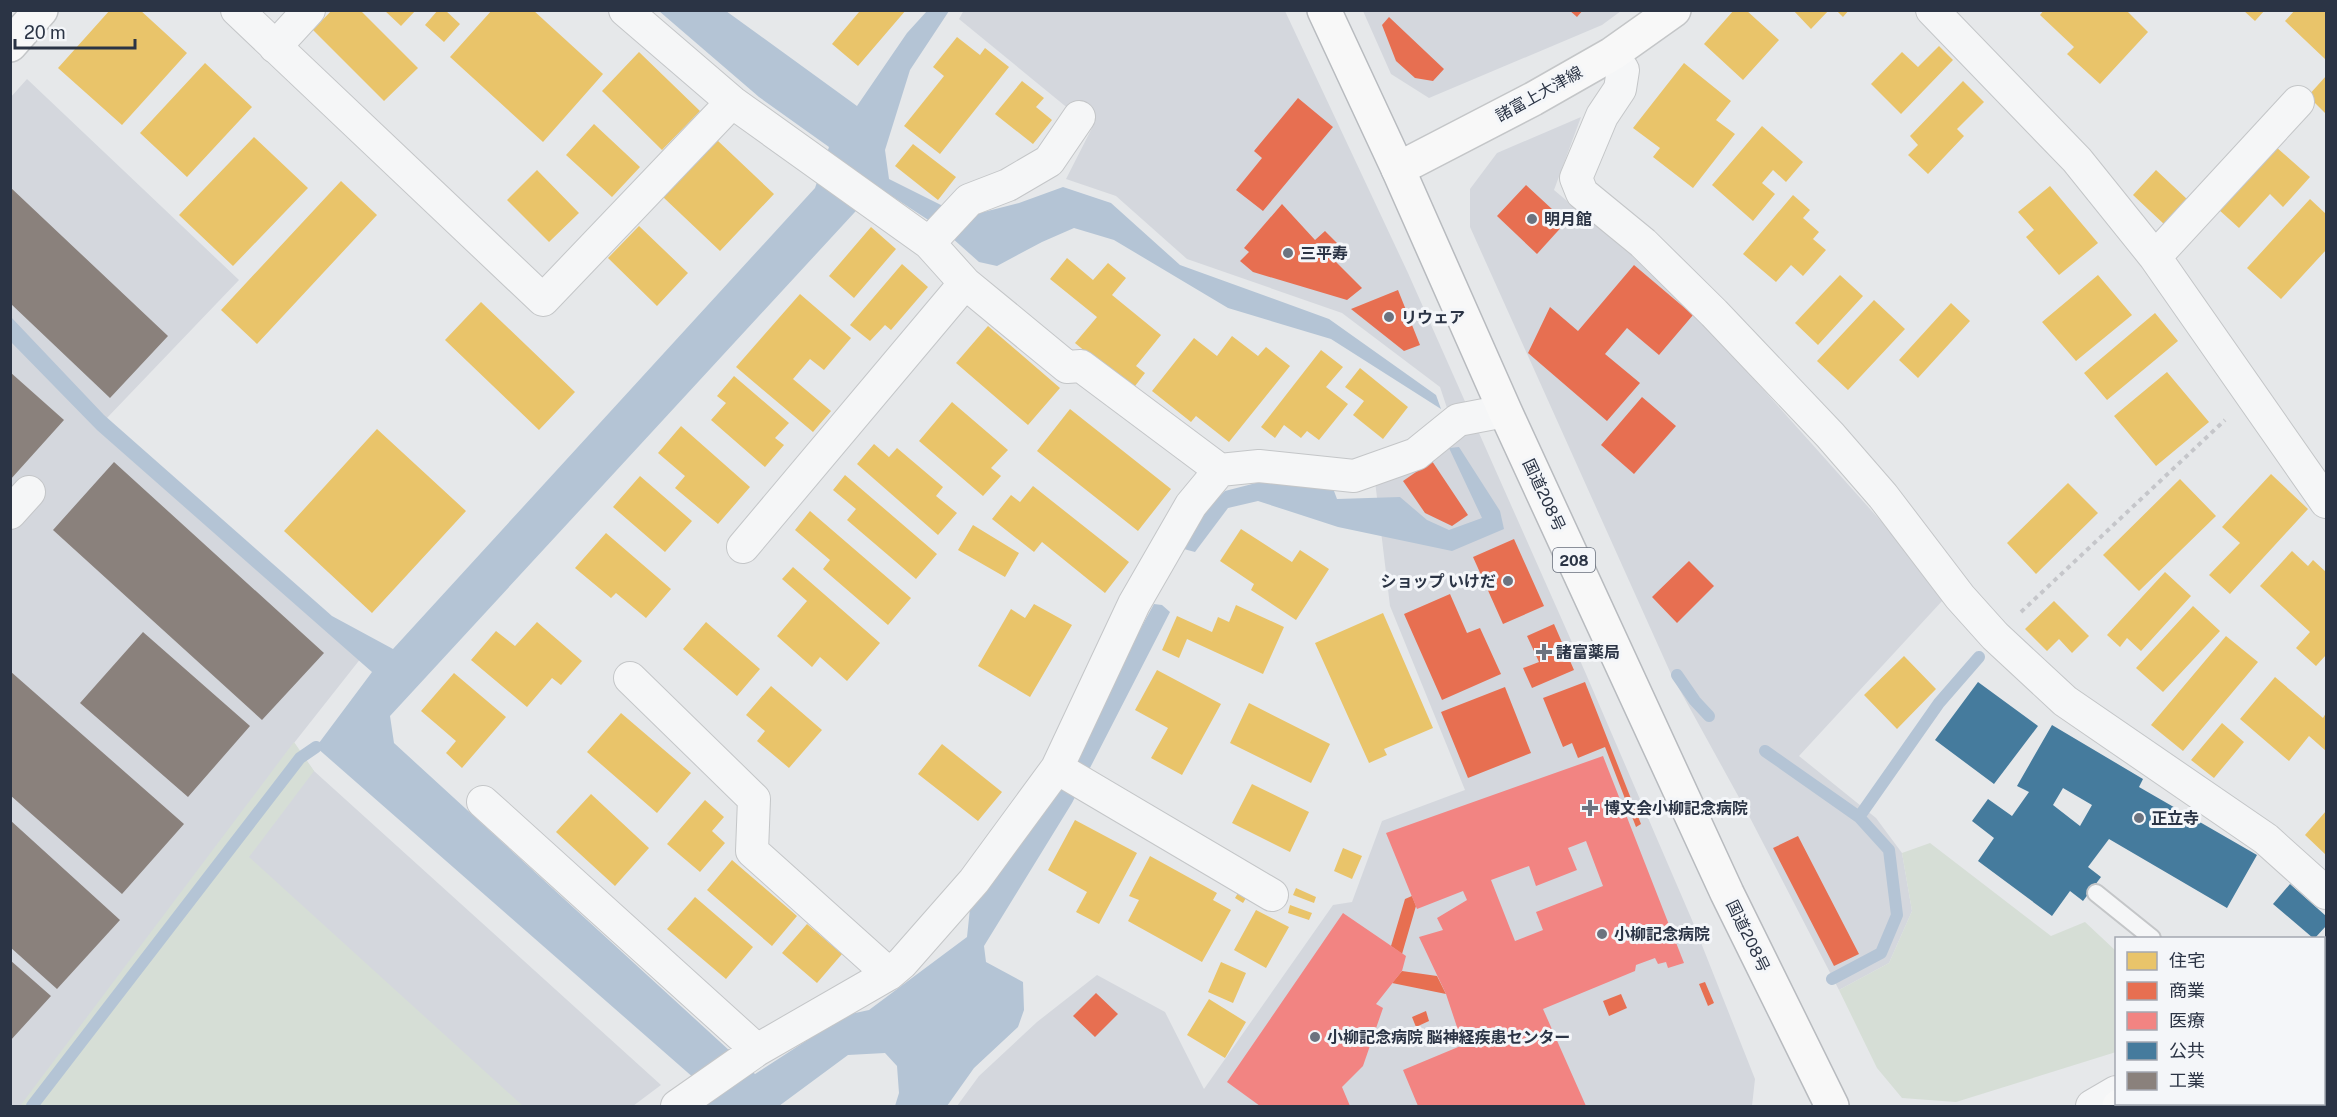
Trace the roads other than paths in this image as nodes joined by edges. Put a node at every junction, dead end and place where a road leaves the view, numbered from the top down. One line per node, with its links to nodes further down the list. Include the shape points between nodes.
1 (41, 10): 8 (main road)
2 (237, 10): 9 (street)
3 (309, 10): 9 (street)
4 (625, 10): 11 (street)
5 (1324, 10): 14 (main road, 国道208号 / 208)
6 (1674, 10): 10 (main road, 諸富上大津線)
7 (1932, 10): 16 (street, via 2077,160)
8 (10, 45)
9 (275, 47): 11 (street, via 543,300)
10 (1612, 54): 14 (main road, 諸富上大津線); 26 (street, via 1623,70 1620,89 1602,116 1576,178 1582,193 1643,243 1830,435 1995,636 2065,701 2266,839)
11 (732, 102): 15 (street)
12 (2298, 102): 16 (street)
13 (1079, 117): 15 (street, via 1049,161 1008,185 969,200)
14 (1398, 169): 18 (main road, 国道208号 / 208)
15 (929, 243): 17 (street)
16 (2155, 257): 20 (street)
17 (965, 283): 19 (street, via 1067,367 1081,366); 21 (street)
18 (1505, 411): 19 (street, via 1458,420 1416,454 1354,476 1260,466); 33 (main road, 国道208号 / 208, via 1727,893)
19 (1220, 470): 23 (street, via 1191,505 1134,604)
20 (2326, 502)
21 (743, 547)
22 (630, 678): 29 (street, via 754,799 752,851)
23 (1057, 768): 27 (street); 29 (street, via 974,881)
24 (483, 802): 30 (street)
25 (2096, 893): 28 (lane)
26 (2326, 893)
27 (1272, 895)
28 (2150, 937)
29 (889, 974): 30 (street)
30 (757, 1050): 32 (street)
31 (2115, 1093): 34 (street)
32 (686, 1100)
33 (1832, 1107)
34 (2092, 1107)

